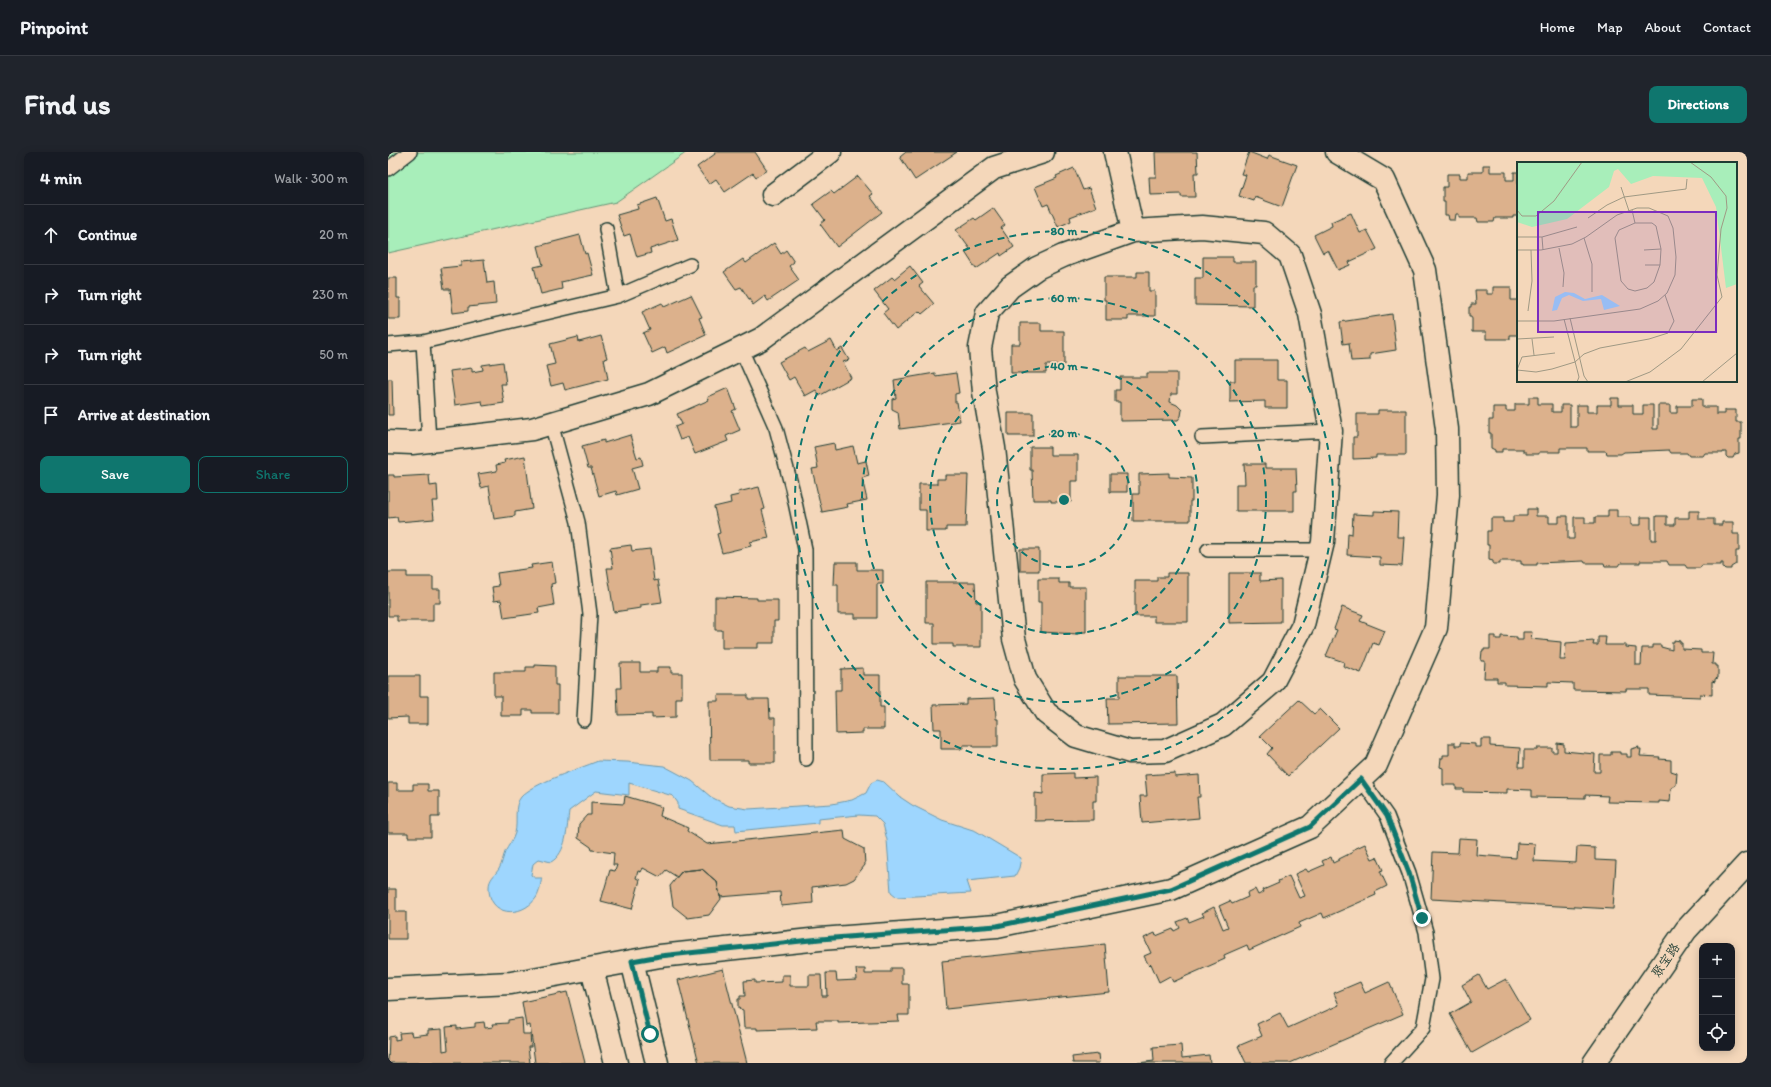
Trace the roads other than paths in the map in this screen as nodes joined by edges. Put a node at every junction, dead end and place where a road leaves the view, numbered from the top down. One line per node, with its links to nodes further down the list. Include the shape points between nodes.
1 (410, 152): 6 (lane)
2 (830, 152): 7 (street)
3 (1042, 152): 14 (street, via 994,168 761,339)
4 (1115, 152): 9 (street)
5 (1337, 152): 24 (street, via 1384,180 1425,270 1447,429 1448,495 1436,628 1376,765)
6 (388, 169)
7 (773, 195)
8 (606, 229): 11 (lane)
9 (1133, 231): 16 (street, via 1202,227 1264,233 1290,255 1310,314); 21 (street, via 1037,268 1010,287 988,313 980,348 984,392 994,455 1014,639 1025,679 1046,713 1076,736 1130,752 1165,751 1172,748 1223,725 1273,682 1303,625)
10 (690, 265): 11 (lane)
11 (618, 296): 12 (lane)
12 (423, 342): 13 (lane); 18 (lane)
13 (388, 345)
14 (741, 349): 15 (street, via 649,394); 23 (lane, via 776,428 792,488 804,550)
15 (551, 423): 18 (street, via 532,429); 22 (lane, via 578,522 590,614)
16 (1331, 431): 17 (lane); 21 (street)
17 (1202, 437)
18 (429, 441): 19 (street)
19 (388, 442)
20 (1208, 550): 21 (lane)
21 (1322, 550)
22 (584, 720)
23 (806, 759)
24 (1361, 779): 26 (street, via 1310,827 1171,889 997,926 820,939); 31 (lane, via 1387,816 1409,873 1426,932 1432,979 1423,1028)
25 (1747, 864): 32 (street, 聚宝路, via 1686,930)
26 (632, 961): 27 (street); 30 (street)
27 (592, 969): 28 (street, via 511,983); 29 (street)
28 (388, 988)
29 (616, 1063)
30 (657, 1063)
31 (1391, 1063)
32 (1594, 1063)

